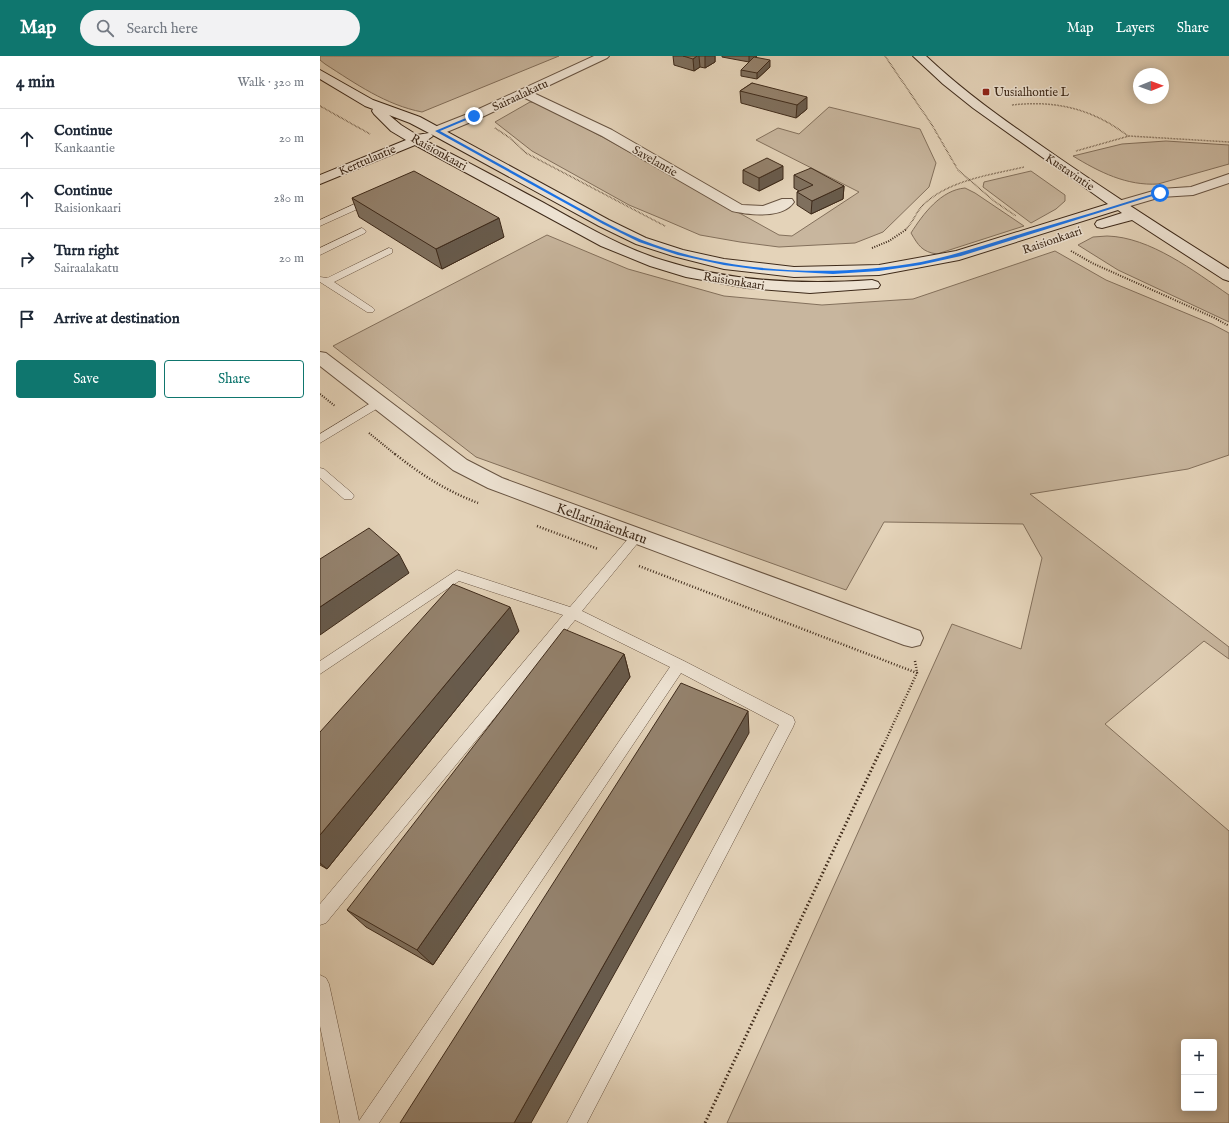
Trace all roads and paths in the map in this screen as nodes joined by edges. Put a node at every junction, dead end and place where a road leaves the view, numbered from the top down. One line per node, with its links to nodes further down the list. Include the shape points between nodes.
1 (603, 56): 5 (main road, Sairaalakatu)
2 (885, 56): 22 (path, via 932,125 958,170 994,201)
3 (920, 56): 20 (main road, Kustavintie, via 939,75 995,119)
4 (320, 74): 6 (main road, Raisionkaari)
5 (525, 93): 9 (main road, Sairaalakatu); 19 (main road, Savelantie, via 608,134 737,208 762,212)
6 (369, 103): 9 (main road, Raisionkaari, via 416,120); 12 (main road, Raisionkaari, via 396,128)
7 (1010, 105): 11 (path, via 1038,102 1072,106 1116,125)
8 (320, 106): 10 (path)
9 (437, 131): 12 (main road, Kerttulantie); 20 (main road, Raisionkaari, via 641,241 724,264 761,269 833,272 879,270 920,263 959,255)
10 (373, 136)
11 (1129, 136): 13 (path); 14 (path)
12 (415, 140): 16 (main road, Kerttulantie); 31 (main road, Raisionkaari, via 603,241 666,266 705,276 773,287 834,288)
13 (1229, 142)
14 (1072, 152)
15 (1229, 178): 17 (main road)
16 (320, 180)
17 (1193, 191): 20 (main road, Raisionkaari, via 1160,193); 21 (main road, Raisionkaari, via 1179,202)
18 (370, 200): 23 (lane)
19 (787, 202)
20 (1120, 205): 21 (main road, Kustavintie)
21 (1134, 214): 28 (main road, Raisionkaari); 29 (main road, Kustavintie)
22 (1017, 216)
23 (320, 223)
24 (362, 232): 26 (lane)
25 (1071, 251): 33 (path, via 1092,264)
26 (320, 252)
27 (389, 252): 30 (lane)
28 (958, 270)
29 (1229, 276)
30 (323, 280): 32 (lane)
31 (897, 282)
32 (370, 310)
33 (1229, 326)
34 (320, 357): 35 (main road, Kellarimäenkatu)
35 (379, 402): 36 (lane); 39 (main road, Kellarimäenkatu, via 460,465 495,483)
36 (320, 439)
37 (320, 472): 38 (lane)
38 (348, 496)
39 (637, 536): 40 (lane); 41 (main road, Kellarimäenkatu)
40 (573, 613): 42 (lane); 43 (lane, via 457,576); 44 (lane)
41 (912, 638)
42 (679, 665): 47 (lane); 48 (lane, via 788,722)
43 (320, 668)
44 (320, 918)
45 (320, 984): 46 (lane)
46 (350, 1123)
47 (368, 1123)
48 (577, 1123)

